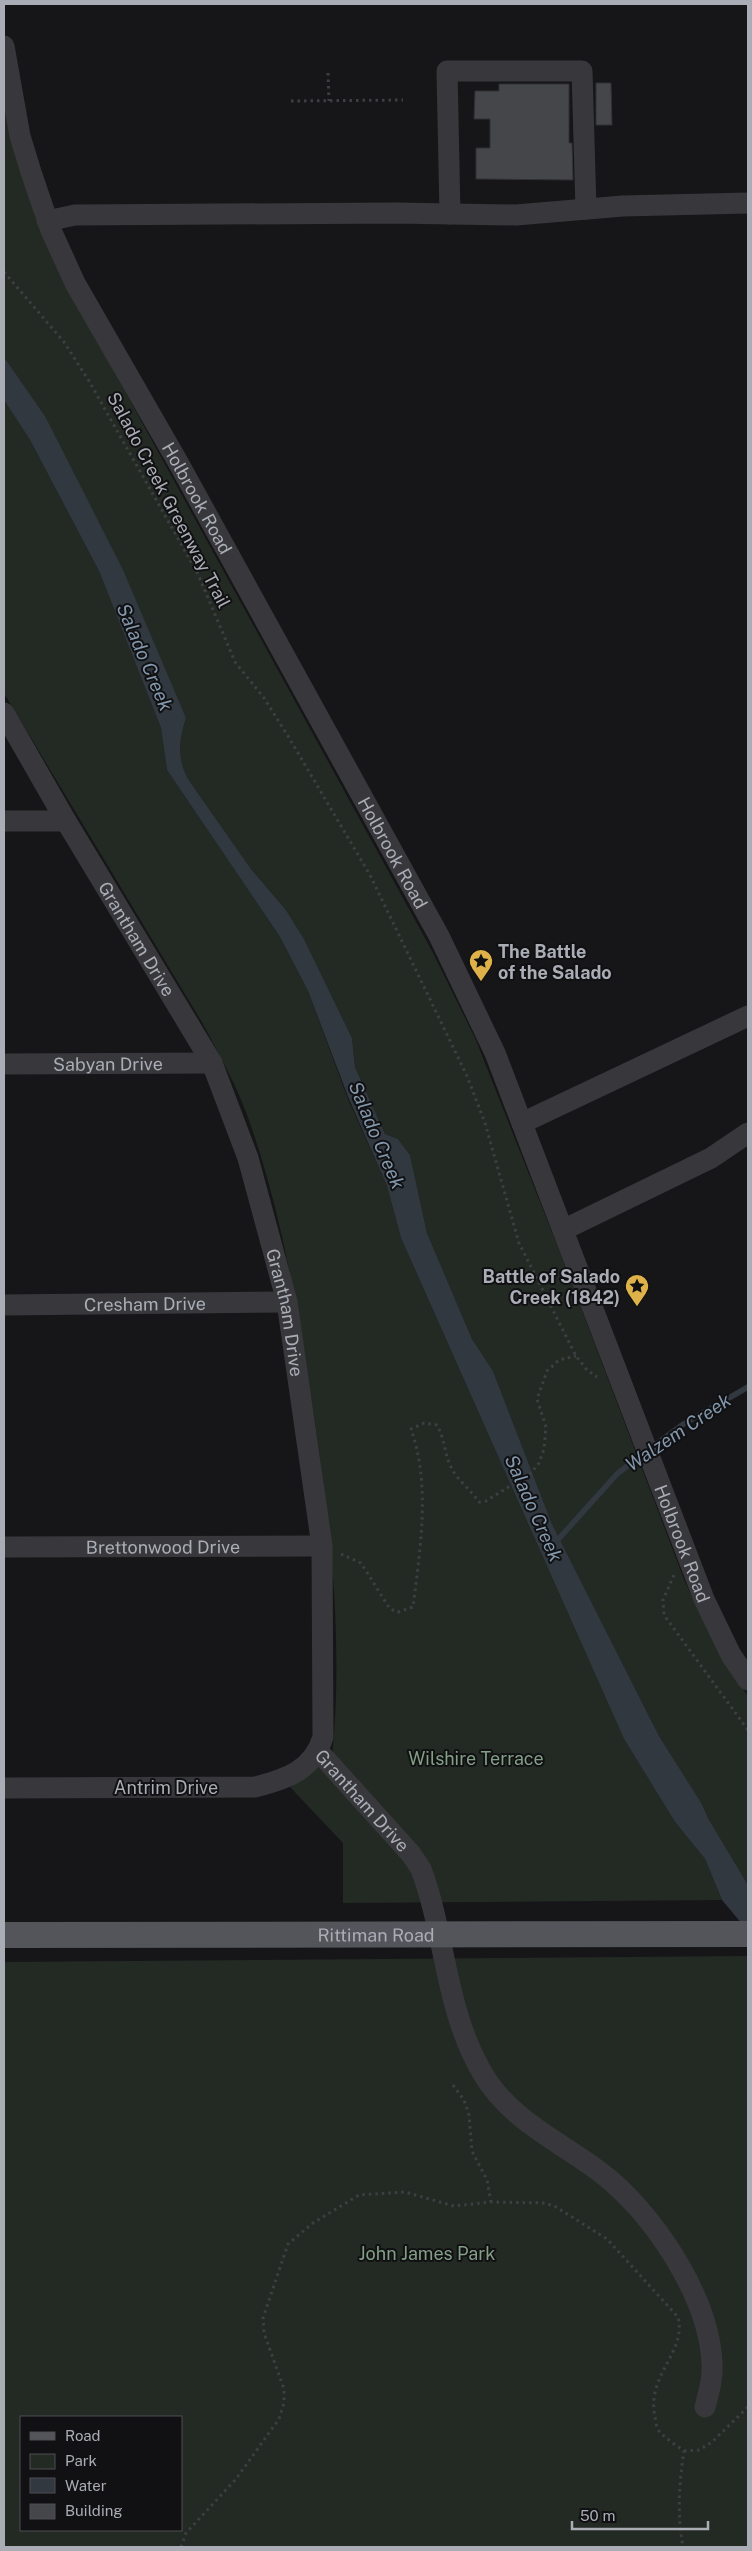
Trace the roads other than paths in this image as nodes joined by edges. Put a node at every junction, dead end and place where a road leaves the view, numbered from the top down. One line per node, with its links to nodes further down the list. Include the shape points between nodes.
1 (4, 46): 5 (street, Holbrook Road, via 20,136)
2 (748, 203): 3 (street)
3 (586, 209): 4 (street, via 516,215); 4 (street, via 582,72 447,72)
4 (450, 214): 5 (street, via 74,215)
5 (47, 221): 12 (street, Holbrook Road, via 74,283 183,472 439,936 495,1053)
6 (4, 713): 7 (street, Grantham Drive)
7 (66, 821): 8 (street); 10 (street, Grantham Drive)
8 (4, 822)
9 (748, 1016): 12 (street)
10 (212, 1063): 11 (street, Sabyan Drive); 15 (street, Grantham Drive, via 248,1158)
11 (4, 1064)
12 (522, 1123): 14 (street, Holbrook Road)
13 (748, 1132): 14 (street, via 711,1158)
14 (563, 1230): 19 (street, Holbrook Road, via 704,1599 731,1655)
15 (287, 1302): 16 (street, Cresham Drive); 17 (street, Grantham Drive)
16 (4, 1305)
17 (322, 1546): 18 (street, Brettonwood Drive); 20 (street, Grantham Drive, via 324,1737)
18 (4, 1547)
19 (748, 1680)
20 (319, 1752): 21 (street, Antrim Drive, via 294,1773 255,1787); 22 (street, Grantham Drive, via 421,1869)
21 (4, 1788)
22 (438, 1934): 23 (main road, Rittiman Road); 24 (main road, Rittiman Road); 25 (street, Grantham Drive, via 462,2033 483,2075 521,2119 601,2173 629,2199 667,2243 678,2262 698,2305 710,2344 711,2384)
23 (748, 1934)
24 (4, 1935)
25 (705, 2407)

